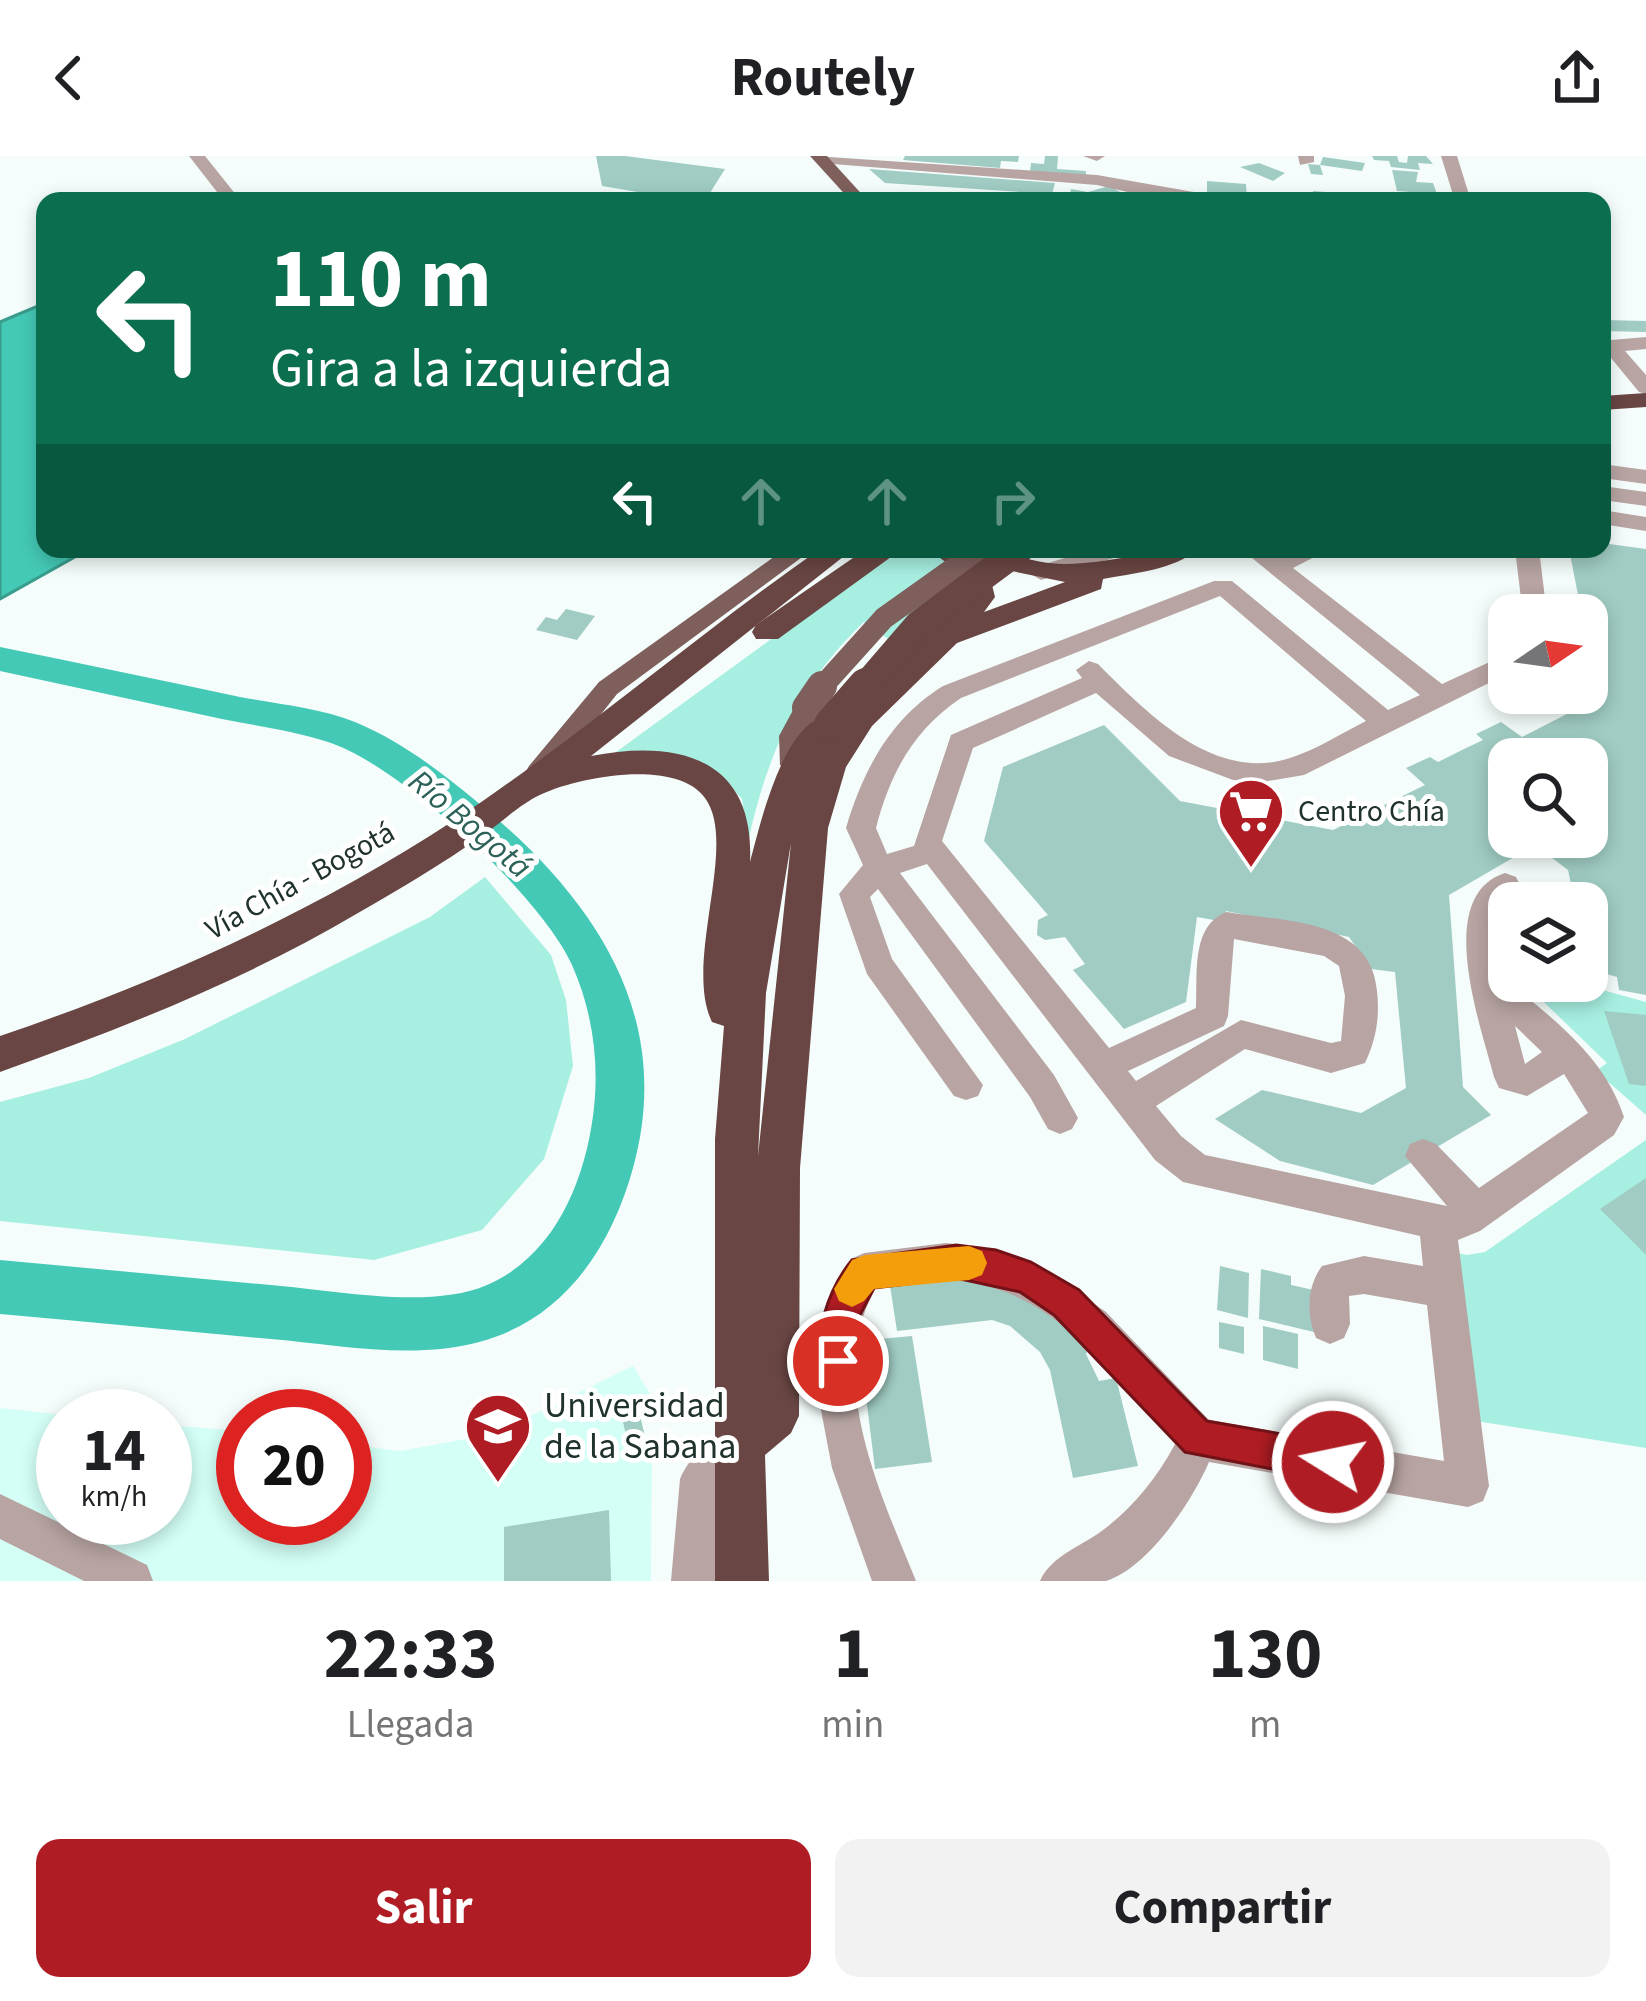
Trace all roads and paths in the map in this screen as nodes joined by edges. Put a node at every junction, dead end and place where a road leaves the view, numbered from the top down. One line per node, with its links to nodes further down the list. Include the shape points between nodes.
1 (197, 156): 5 (street)
2 (1448, 156): 9 (street)
3 (814, 157): 4 (street); 6 (main road); 7 (main road)
4 (1028, 165): 8 (street)
5 (226, 192)
6 (838, 192)
7 (851, 192)
8 (1149, 192)
9 (1460, 192)
10 (1646, 343): 11 (street, via 1611,346)
11 (1646, 388): 12 (highway)
12 (1611, 390)
13 (1646, 400): 14 (highway)
14 (1611, 402)
15 (1646, 424): 16 (highway)
16 (1611, 427)
17 (1611, 472): 18 (street)
18 (1646, 478)
19 (1611, 494): 20 (street)
20 (1646, 500)
21 (1611, 519): 22 (street)
22 (1646, 524)
23 (814, 558): 43 (highway, Vía Chía - Bogotá)
24 (871, 558): 42 (highway)
25 (960, 558): 35 (highway, via 982,588)
26 (969, 558): 40 (main road, bridge, via 883,618 836,664)
27 (1124, 558): 35 (highway)
28 (1124, 558): 32 (highway, via 1084,573)
29 (1264, 558): 33 (street)
30 (1296, 558): 33 (street)
31 (1528, 558): 34 (street)
32 (1030, 561): 40 (highway, bridge, via 919,624)
33 (1274, 567): 39 (street)
34 (1532, 594)
35 (947, 635): 62 (highway, via 844,740 809,828 778,1168 773,1417)
36 (1066, 647): 38 (street); 41 (street, via 1223,586); 45 (street, via 952,692 912,726 884,764 861,828)
37 (1488, 673): 39 (street)
38 (1100, 681): 41 (street, via 1154,735 1235,770 1294,768); 44 (street, via 961,742 927,834)
39 (1442, 697): 41 (street)
40 (820, 716): 55 (highway, via 794,765 766,870 746,993)
41 (1387, 724)
42 (578, 770): 43 (highway); 55 (highway, via 674,765 708,783 729,810 725,982)
43 (527, 788): 49 (highway, Vía Chía - Bogotá, via 414,864 248,957)
44 (930, 852): 45 (street); 51 (street)
45 (878, 868): 52 (street, via 854,894 863,932); 54 (street)
46 (1488, 896): 47 (street)
47 (1487, 982): 50 (street); 50 (street, via 1511,1077 1527,1082)
48 (1227, 1025): 48 (street, via 1331,1058 1353,1054 1355,964 1331,944 1227,925 1216,938); 51 (street); 53 (street)
49 (0, 1054)
50 (1565, 1055): 57 (street, via 1598,1089 1607,1117)
51 (1104, 1066): 53 (street)
52 (965, 1085)
53 (1131, 1103): 58 (street, via 1196,1170)
54 (1060, 1118)
55 (736, 1139): 62 (highway)
56 (1423, 1156): 57 (street)
57 (1476, 1211): 58 (street)
58 (1437, 1225): 59 (street)
59 (1444, 1288): 60 (street, via 1364,1275 1336,1279); 61 (street, via 1468,1486)
60 (1330, 1324)
61 (1198, 1438): 67 (street, via 1067,1303 1031,1279 956,1262 865,1272 841,1317 841,1430); 68 (street, via 1185,1473 1152,1517 1105,1560)
62 (738, 1445): 65 (street, via 701,1479); 66 (highway)
63 (0, 1516): 64 (street)
64 (131, 1581)
65 (693, 1581)
66 (742, 1581)
67 (895, 1581)
68 (1062, 1581)

